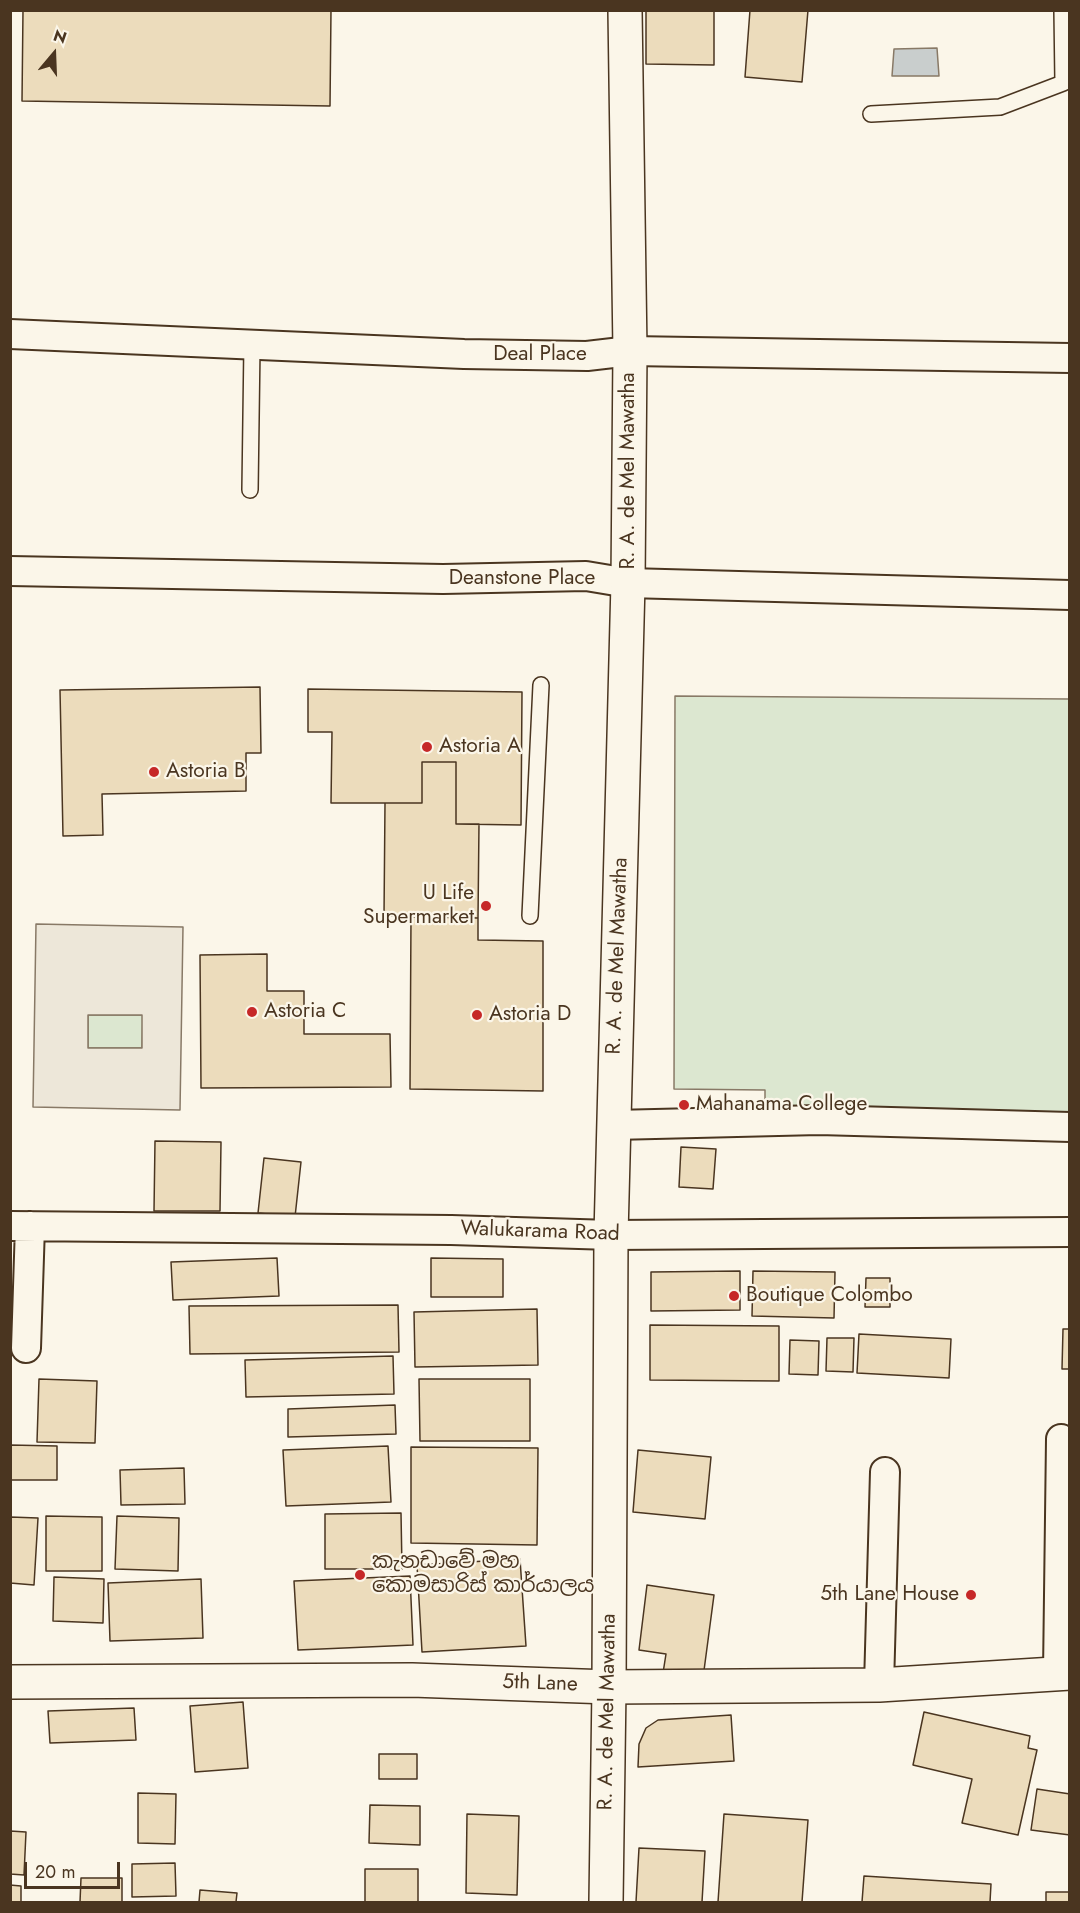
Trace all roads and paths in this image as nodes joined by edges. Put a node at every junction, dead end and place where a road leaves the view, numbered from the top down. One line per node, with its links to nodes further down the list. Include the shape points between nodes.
1 (625, 10): 6 (main road, R. A. de Mel Mawatha)
2 (1062, 10): 3 (lane, via 1063,83 1000,107)
3 (871, 114)
4 (10, 334): 5 (street, Deal Place)
5 (252, 345): 6 (street, Deal Place, via 588,356); 8 (lane)
6 (630, 351): 7 (street, Deal Place); 10 (main road, R. A. de Mel Mawatha)
7 (1070, 358)
8 (250, 490)
9 (10, 570): 10 (street, Deanstone Place, via 443,579 586,576)
10 (628, 583): 11 (street, Deanstone Place); 14 (main road, R. A. de Mel Mawatha)
11 (1070, 595)
12 (541, 685): 13 (lane)
13 (530, 916)
14 (614, 1125): 15 (street, via 819,1120); 18 (main road, R. A. de Mel Mawatha)
15 (1070, 1127)
16 (20, 1226): 18 (street, Walukarama Road); 19 (street)
17 (1070, 1232): 18 (street, Walukarama Road)
18 (611, 1235): 25 (main road, R. A. de Mel Mawatha)
19 (26, 1348)
20 (1060, 1439): 22 (street)
21 (885, 1472): 24 (street)
22 (1064, 1673): 24 (main road, 5th Lane)
23 (10, 1682): 25 (main road, 5th Lane, via 412,1680)
24 (879, 1685): 25 (main road, 5th Lane)
25 (609, 1687): 26 (main road, R. A. de Mel Mawatha)
26 (606, 1902)

